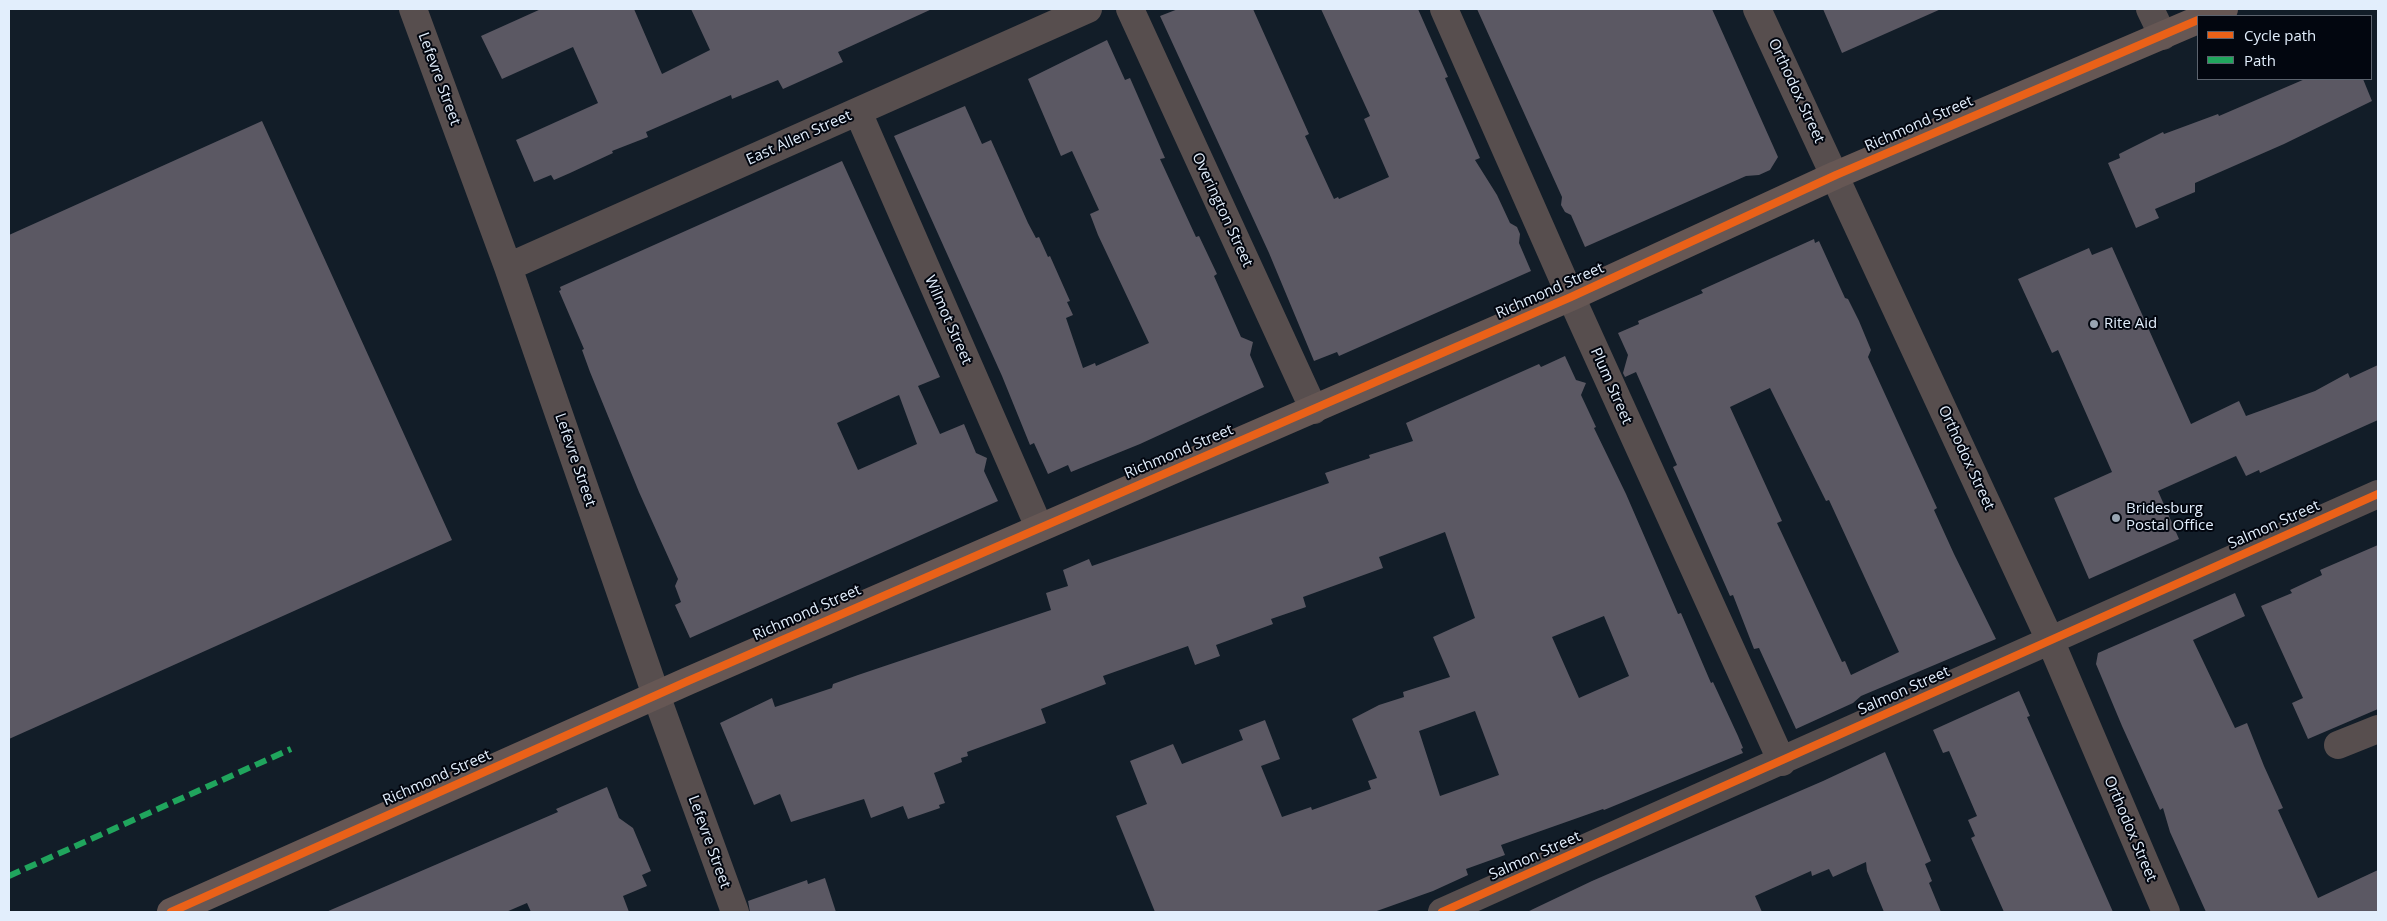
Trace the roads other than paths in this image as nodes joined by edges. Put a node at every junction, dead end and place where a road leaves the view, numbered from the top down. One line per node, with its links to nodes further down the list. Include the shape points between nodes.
1 (413, 9): 13 (street, Lefevre Street)
2 (1088, 9): 11 (street, East Allen Street)
3 (1130, 9): 15 (street, Overington Street)
4 (1444, 9): 14 (street, Plum Street)
5 (1757, 9): 12 (street, Orthodox Street)
6 (2150, 9): 10 (street)
7 (2224, 9): 8 (main road)
8 (2209, 15)
9 (2197, 20): 10 (main road, Richmond Street)
10 (2163, 36): 12 (main road, Richmond Street)
11 (858, 112): 13 (street, East Allen Street); 17 (street, Wilmot Street)
12 (1836, 175): 14 (main road, Richmond Street); 18 (street, Orthodox Street)
13 (508, 267): 19 (street, Lefevre Street)
14 (1571, 297): 15 (main road, Richmond Street); 22 (street, Plum Street)
15 (1314, 410): 17 (main road, Richmond Street)
16 (2378, 494): 18 (street, Salmon Street)
17 (1039, 527): 19 (main road, Richmond Street)
18 (2050, 640): 22 (street, Salmon Street); 26 (street, Orthodox Street)
19 (656, 695): 23 (main road, Richmond Street); 24 (street, Lefevre Street)
20 (2378, 729): 21 (street)
21 (2338, 745)
22 (1782, 762): 25 (street, Salmon Street)
23 (172, 912)
24 (735, 912)
25 (1442, 912)
26 (2166, 912)

